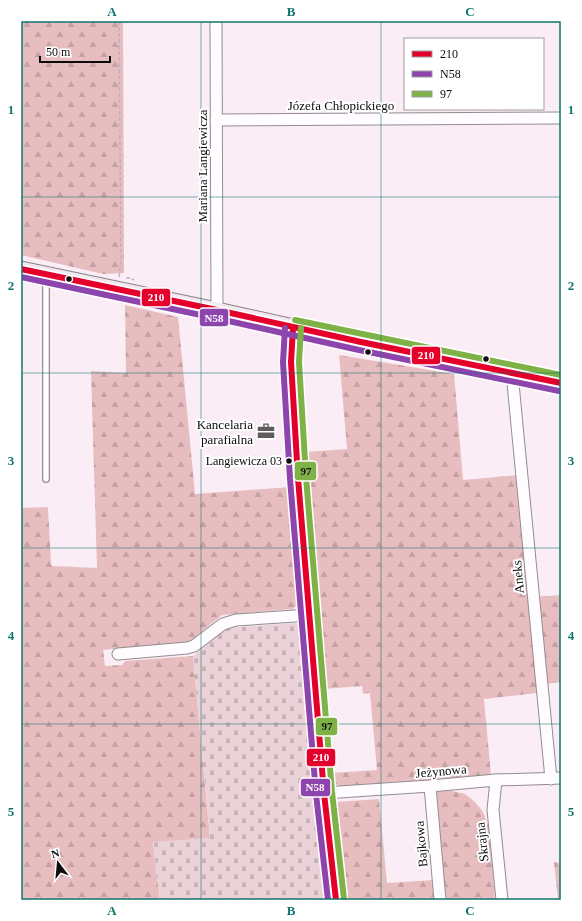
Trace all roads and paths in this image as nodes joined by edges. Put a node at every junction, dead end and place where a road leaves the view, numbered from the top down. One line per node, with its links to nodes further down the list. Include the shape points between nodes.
1 (119, 21): 7 (path)
2 (216, 21): 4 (street, Mariana Langiewicza)
3 (561, 118): 4 (street, Józefa Chłopickiego)
4 (216, 120): 8 (street, Mariana Langiewicza)
5 (21, 269): 6 (street)
6 (46, 274): 8 (street); 12 (lane)
7 (119, 280)
8 (217, 310): 9 (street)
9 (293, 328): 10 (street); 13 (street, via 291,362)
10 (512, 373): 11 (street); 15 (street, Aneks)
11 (561, 383)
12 (46, 478)
13 (310, 615): 14 (street, via 236,620 224,624 194,646); 18 (street)
14 (118, 654)
15 (556, 778): 16 (street, Jeżynowa)
16 (496, 780): 17 (street, Jeżynowa); 21 (street, Skrajna, via 493,810)
17 (430, 786): 18 (street, Jeżynowa); 20 (street, Bajkowa)
18 (324, 793): 19 (street)
19 (336, 900)
20 (440, 900)
21 (502, 900)

